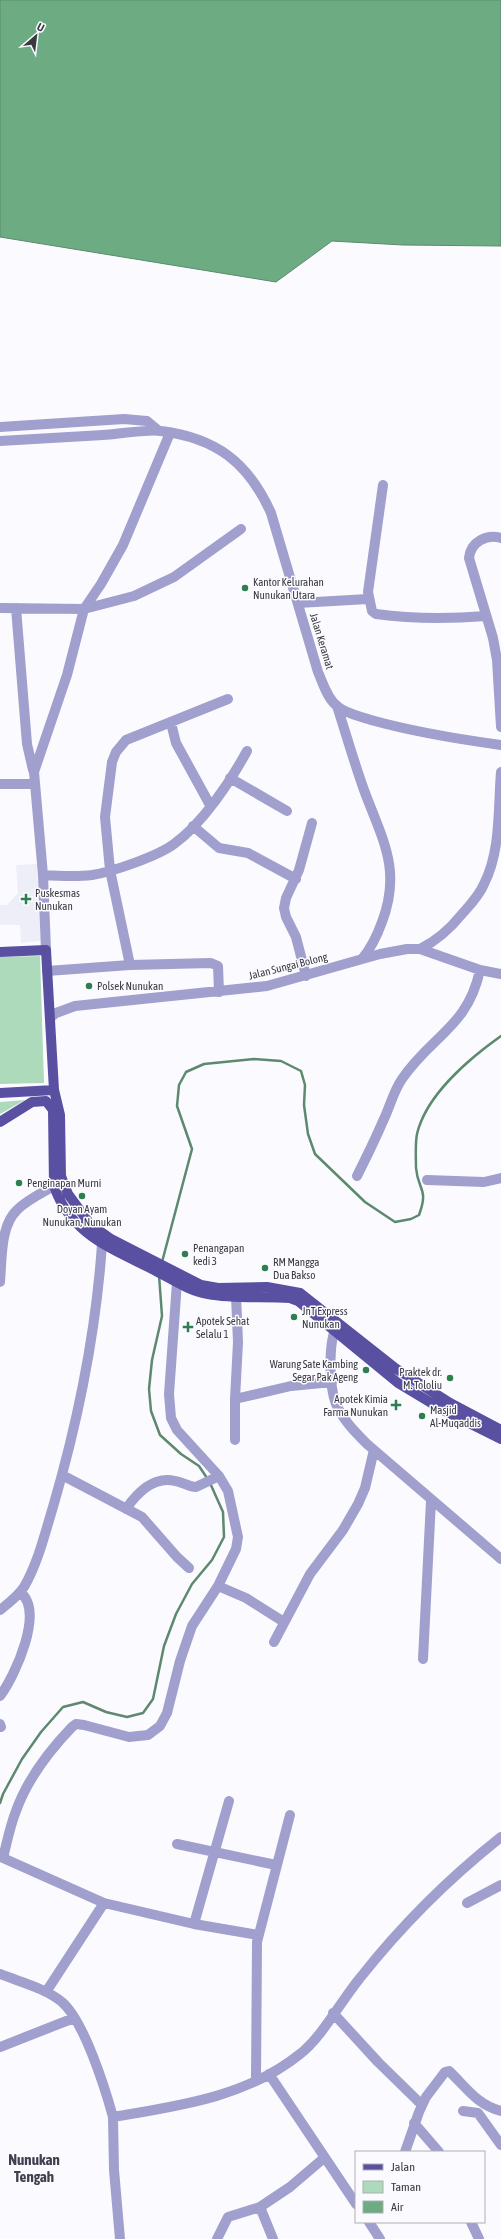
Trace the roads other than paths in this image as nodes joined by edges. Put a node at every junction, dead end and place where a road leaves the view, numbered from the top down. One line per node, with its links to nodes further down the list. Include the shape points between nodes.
1 (28, 425): 2 (street); 3 (street, via 124,419 147,421); 5 (street)
2 (0, 427)
3 (159, 430): 4 (street, Jalan Keramat); 5 (street)
4 (170, 433): 11 (street, Jalan Keramat, via 217,447 249,474 271,513); 14 (street, via 123,545 102,584)
5 (29, 439): 6 (street)
6 (0, 441)
7 (383, 486): 10 (street)
8 (241, 529): 14 (street, via 174,577 134,596)
9 (501, 538): 15 (street, via 494,536 482,539 470,553 470,562)
10 (368, 599): 11 (street); 15 (street, via 372,611 376,614 447,618)
11 (298, 603): 17 (street, Jalan Keramat, via 318,672 326,692)
12 (0, 608): 13 (street)
13 (16, 608): 14 (street); 23 (street, via 27,744)
14 (84, 609): 23 (street, via 67,675)
15 (486, 616): 18 (street, via 496,660)
16 (228, 699): 19 (street)
17 (337, 706): 21 (street, via 388,724 454,739); 38 (street, via 353,760 379,825 392,884 388,907 378,934)
18 (501, 712): 20 (street)
19 (171, 723): 28 (street, via 176,743); 32 (street, via 126,740 116,752 112,762 105,817)
20 (501, 727)
21 (501, 745)
22 (247, 751): 25 (street)
23 (34, 772): 27 (street)
24 (501, 772): 35 (street, via 496,840 490,872 476,898 452,927)
25 (230, 778): 28 (street); 29 (street)
26 (0, 784): 27 (street)
27 (34, 784): 33 (street)
28 (210, 805): 31 (street)
29 (287, 811)
30 (312, 823): 34 (street)
31 (193, 826): 32 (street, via 173,845); 34 (street, via 219,848 248,853)
32 (110, 870): 33 (street, via 92,875); 39 (street)
33 (43, 876): 36 (street)
34 (296, 879): 43 (street, via 284,908 296,937)
35 (420, 949): 38 (street, Jalan Sungai Bolong); 40 (street, Jalan Sungai Bolong)
36 (46, 950): 37 (main road); 41 (main road)
37 (0, 952)
38 (362, 959): 43 (street, Jalan Sungai Bolong)
39 (130, 965): 41 (street); 44 (street, via 211,963 218,966)
40 (480, 970): 42 (street, Jalan Sungai Bolong); 51 (street, via 465,1011 417,1060 396,1088)
41 (47, 971): 45 (main road)
42 (501, 974)
43 (306, 976): 44 (street, Jalan Sungai Bolong, via 267,986)
44 (219, 992): 46 (street, Jalan Sungai Bolong)
45 (49, 1001): 46 (street, Jalan Sungai Bolong); 47 (main road)
46 (75, 1006): 47 (street, Jalan Sungai Bolong)
47 (50, 1018): 48 (main road)
48 (54, 1090): 49 (main road); 55 (main road, via 60,1115 60,1169 63,1184)
49 (0, 1093)
50 (0, 1122): 54 (main road, via 32,1102 46,1101 53,1110)
51 (357, 1176)
52 (501, 1178): 53 (street, via 484,1182)
53 (427, 1180)
54 (54, 1186): 55 (main road, via 62,1204 84,1231); 57 (street, via 25,1203 11,1218 4,1237)
55 (104, 1240): 56 (main road); 66 (street, via 93,1332)
56 (174, 1277): 58 (main road, via 207,1294); 59 (main road, via 209,1287 267,1287 297,1292); 67 (street, via 169,1394 171,1418 177,1430)
57 (0, 1282)
58 (236, 1296): 59 (main road, via 294,1299); 61 (street, via 238,1342)
59 (336, 1327): 60 (street, via 331,1356); 62 (main road, via 450,1403); 63 (main road, via 398,1383 443,1410)
60 (332, 1382): 61 (street, via 292,1386); 65 (street, via 336,1404 341,1413 356,1433)
61 (235, 1399): 64 (street)
62 (501, 1430)
63 (501, 1439)
64 (235, 1440)
65 (374, 1450): 68 (street); 75 (street, via 365,1488 358,1504 343,1530 310,1574)
66 (62, 1475): 69 (street); 73 (street, via 40,1549)
67 (218, 1476): 69 (street, via 198,1487 174,1480 161,1481 141,1491); 72 (street, via 230,1498 238,1537 236,1549)
68 (431, 1501): 70 (street); 77 (street)
69 (126, 1509): 71 (street, via 145,1520)
70 (501, 1559)
71 (189, 1568)
72 (218, 1586): 75 (street, via 246,1598); 84 (street, via 192,1626 170,1703 160,1726 148,1735 129,1737 84,1724 72,1727 50,1753 27,1788 16,1811)
73 (20, 1592): 74 (street); 78 (street, via 24,1595 31,1614 17,1666)
74 (0, 1610)
75 (284, 1622): 76 (street)
76 (274, 1642)
77 (423, 1659)
78 (0, 1696)
79 (229, 1801): 83 (street)
80 (290, 1815): 85 (street)
81 (501, 1837): 93 (street, via 416,1913 360,1978)
82 (177, 1844): 83 (street)
83 (214, 1852): 85 (street); 89 (street)
84 (2, 1862): 87 (street)
85 (276, 1865): 90 (street)
86 (501, 1885): 88 (street)
87 (104, 1903): 89 (street); 92 (street)
88 (467, 1903)
89 (194, 1924): 90 (street)
90 (258, 1935): 97 (street)
91 (0, 1974): 92 (street)
92 (46, 1992): 94 (street, via 61,2002)
93 (334, 2013): 96 (street, via 306,2050); 98 (street, via 378,2062)
94 (74, 2018): 95 (street); 101 (street, via 99,2073)
95 (0, 2046)
96 (269, 2074): 97 (street); 106 (street)
97 (256, 2080): 101 (street, via 197,2102)
98 (422, 2105): 100 (street, via 441,2074 449,2071 469,2094); 102 (street)
99 (462, 2111): 103 (street, via 478,2113)
100 (501, 2111)
101 (113, 2117): 111 (street, via 114,2170)
102 (414, 2123): 104 (street); 105 (street)
103 (501, 2145)
104 (405, 2151)
105 (437, 2151)
106 (324, 2158): 107 (street); 108 (street, via 290,2187)
107 (355, 2203)
108 (260, 2207): 112 (street, via 228,2217); 113 (street)
109 (370, 2223): 114 (street)
110 (471, 2223): 115 (street)
111 (120, 2239)
112 (217, 2239)
113 (273, 2239)
114 (380, 2239)
115 (479, 2239)

